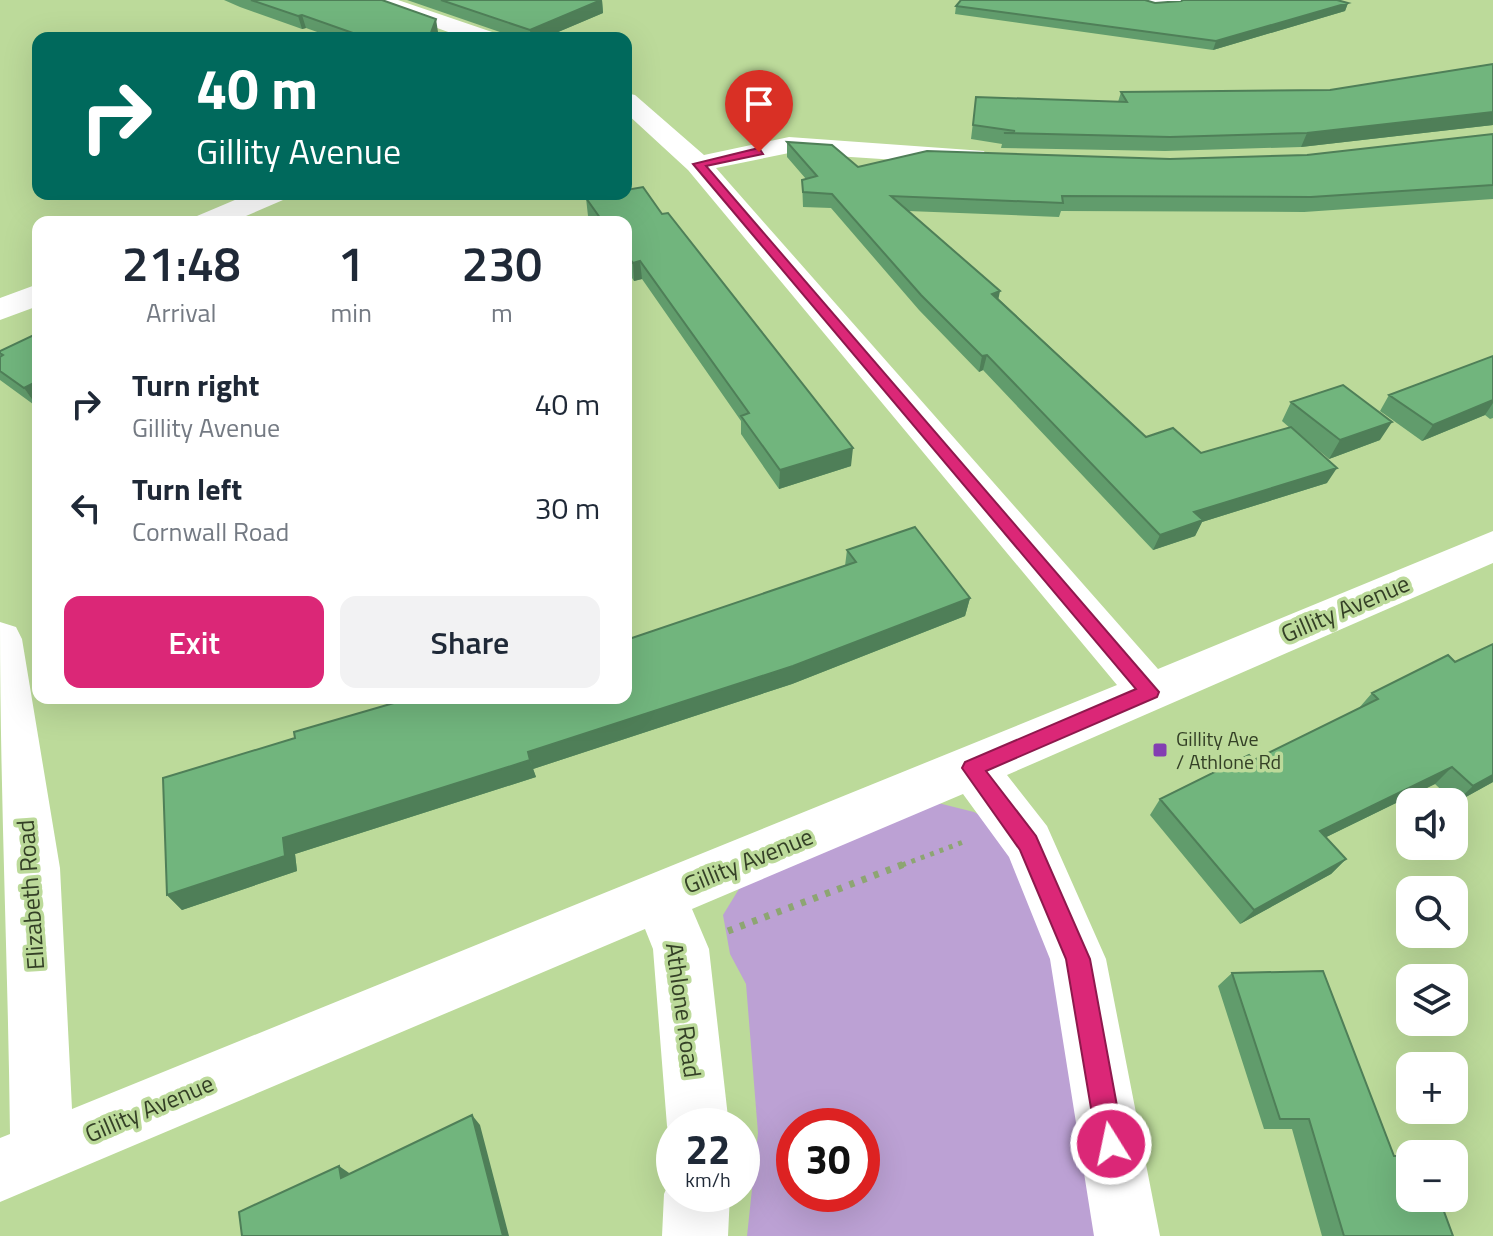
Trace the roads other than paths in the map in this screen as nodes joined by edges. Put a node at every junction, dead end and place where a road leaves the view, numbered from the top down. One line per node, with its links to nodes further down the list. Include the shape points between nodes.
1 (377, 0): 4 (street)
2 (1145, 0): 3 (street)
3 (1179, 0)
4 (470, 32)
5 (632, 105): 7 (street)
6 (994, 158): 7 (street, via 789,145)
7 (698, 164): 14 (street)
8 (259, 200): 9 (street)
9 (221, 216)
10 (32, 297): 11 (street)
11 (0, 310)
12 (1493, 546): 14 (street, Gillity Avenue)
13 (0, 639): 18 (street, Elizabeth Road, via 33,868)
14 (1150, 692): 15 (street, Gillity Avenue)
15 (972, 768): 16 (street, Gillity Avenue); 21 (street, via 1029,843 1078,959)
16 (659, 897): 17 (street, Athlone Road, via 681,949); 18 (street, Gillity Avenue)
17 (696, 1108)
18 (21, 1161)
19 (696, 1212): 20 (street)
20 (695, 1236)
21 (1127, 1236)

